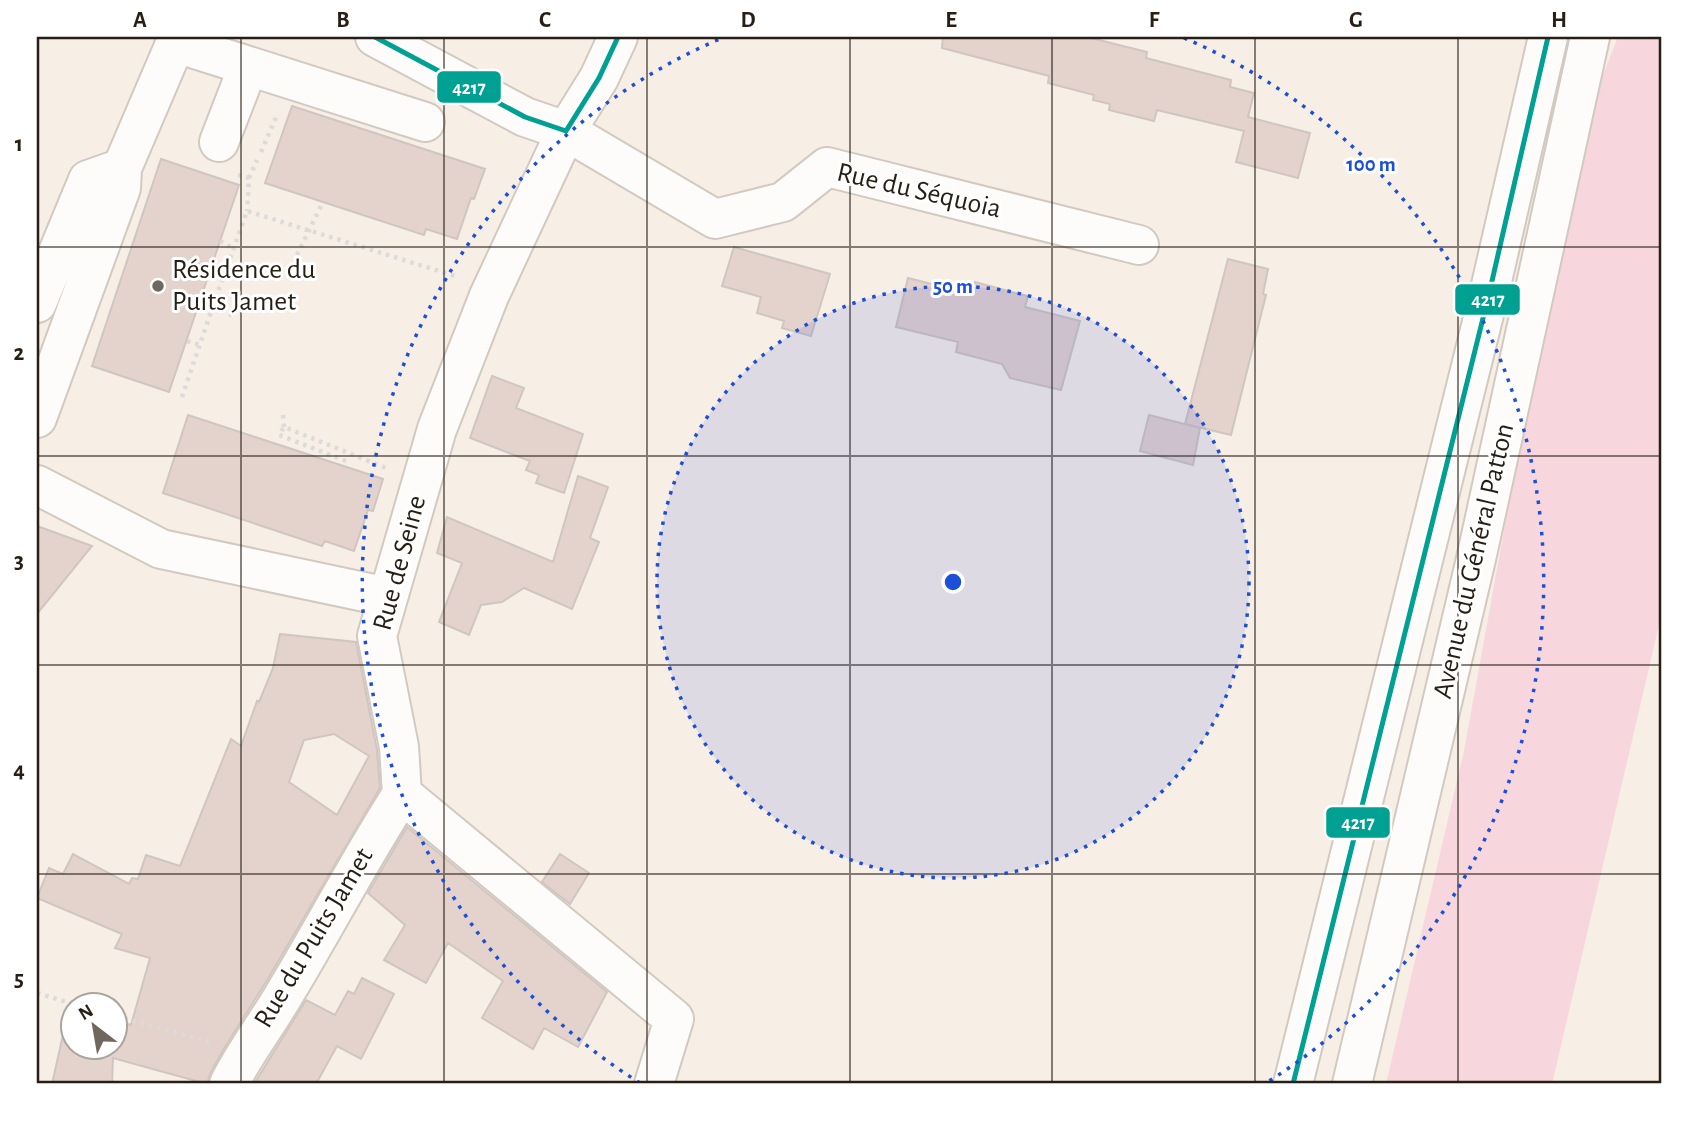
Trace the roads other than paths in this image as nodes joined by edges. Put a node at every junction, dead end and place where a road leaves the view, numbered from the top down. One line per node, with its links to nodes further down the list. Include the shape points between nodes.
1 (375, 37): 8 (street, via 525,117)
2 (618, 37): 8 (street, Rue de Seine, via 600,78)
3 (1548, 37): 19 (street, Avenue du Général Patton)
4 (1590, 37): 20 (street, Avenue du Général Patton, via 1476,559)
5 (177, 40): 6 (street); 10 (street)
6 (248, 67): 7 (street); 9 (street)
7 (425, 122)
8 (566, 131): 11 (street, Rue du Séquoia, via 715,219 783,202 827,167); 15 (street, Rue de Seine, via 489,296 437,429)
9 (219, 142)
10 (122, 168): 12 (street, via 88,180); 13 (street, via 121,188)
11 (1139, 245)
12 (37, 303)
13 (37, 418)
14 (37, 485): 15 (street, via 162,548)
15 (388, 597): 16 (street, Rue de Seine, via 377,636 399,747)
16 (402, 794): 17 (street, Rue du Puits Jamet); 18 (street, via 674,1019)
17 (237, 1068)
18 (654, 1084)
19 (1293, 1084)
20 (1352, 1084)

